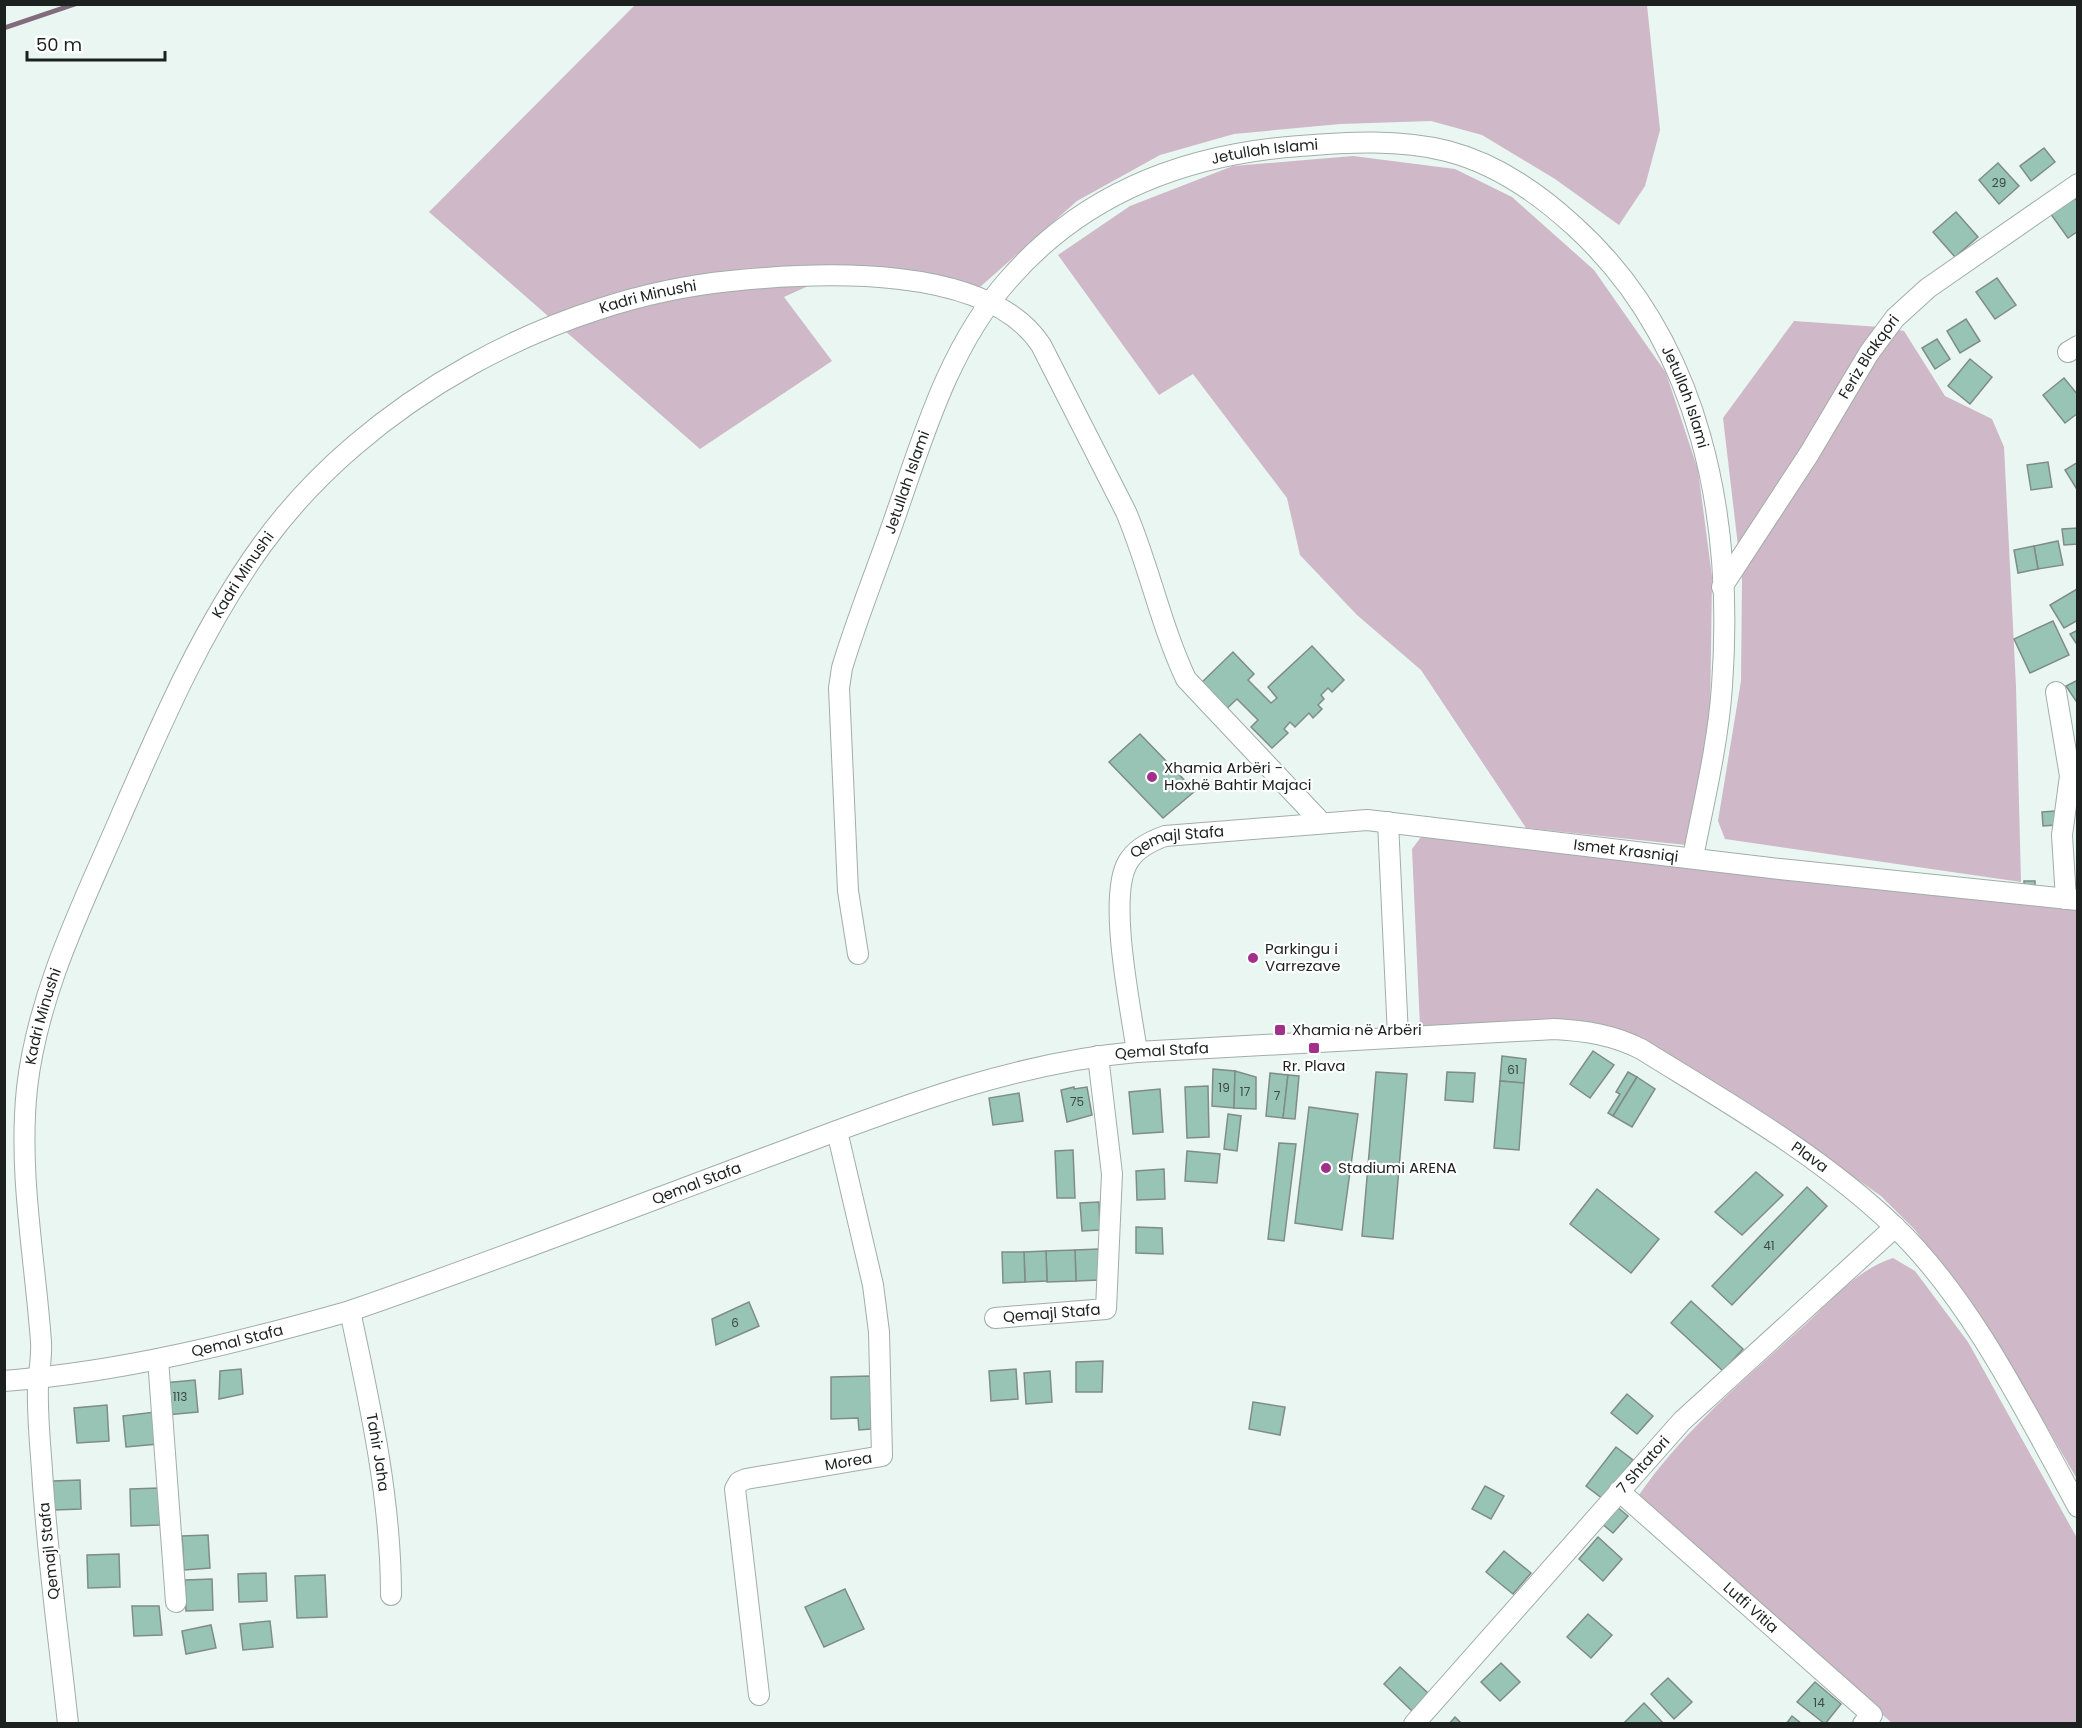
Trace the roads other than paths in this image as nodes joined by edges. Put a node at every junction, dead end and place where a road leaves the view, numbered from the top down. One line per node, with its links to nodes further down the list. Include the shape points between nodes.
1 (2078, 184): 3 (street, Feriz Blakqori, via 1928,288 1895,318)
2 (990, 303): 3 (street, Jetullah Islami, via 1028,258 1082,214 1146,180 1207,158 1279,147 1395,143 1427,146 1470,158 1537,195 1588,239 1639,298 1658,330 1676,364 1701,440 1716,519); 5 (street, Kadri Minushi, via 1012,314 1041,345 1126,512 1186,679); 9 (street, Jetullah Islami, via 944,385 842,668 839,688 848,891); 18 (street, Kadri Minushi, via 928,284 865,276 814,275 693,286 601,309 512,345 425,394 376,428 332,468 265,541 210,628 178,690 72,928 40,1016 31,1060 26,1130 27,1200 41,1348)
3 (1722, 587): 7 (street, Jetullah Islami, via 1723,657 1718,726)
4 (2056, 692): 8 (street, via 2070,776 2062,835)
5 (1320, 821): 6 (street, Qemajl Stafa); 11 (street, Qemajl Stafa, via 1165,836 1139,849 1129,860 1122,874 1120,912)
6 (1388, 822): 7 (street, Ismet Krasniqi); 10 (street)
7 (1693, 857): 8 (street, Ismet Krasniqi)
8 (2072, 899)
9 (858, 954)
10 (1398, 1036): 11 (street, Qemal Stafa); 14 (street, Plava, via 1555,1029 1619,1038 1791,1143)
11 (1137, 1052): 12 (street, Qemal Stafa)
12 (1098, 1056): 13 (street, Qemal Stafa, via 991,1078); 16 (street, Qemajl Stafa, via 1112,1174 1106,1309)
13 (837, 1131): 15 (street, Qemal Stafa); 24 (street, Morea, via 873,1285 879,1332 882,1456 746,1479 735,1489)
14 (1895, 1227): 20 (street, 7 Shtatori, via 1720,1384); 21 (street, Plava, via 1974,1327)
15 (350, 1311): 17 (street, Qemal Stafa); 22 (street, Tahir Jaha, via 377,1452 388,1529)
16 (995, 1318)
17 (158, 1359): 18 (street, Qemal Stafa); 23 (street)
18 (38, 1378): 19 (street, Qemal Stafa); 25 (street, Qemajl Stafa, via 42,1473)
19 (4, 1381)
20 (1619, 1491): 26 (street, 7 Shtatori); 27 (street, Lutfi Vitia, via 1872,1715)
21 (2078, 1507)
22 (391, 1595)
23 (176, 1602)
24 (759, 1695)
25 (68, 1724)
26 (1414, 1724)
27 (1863, 1724)

